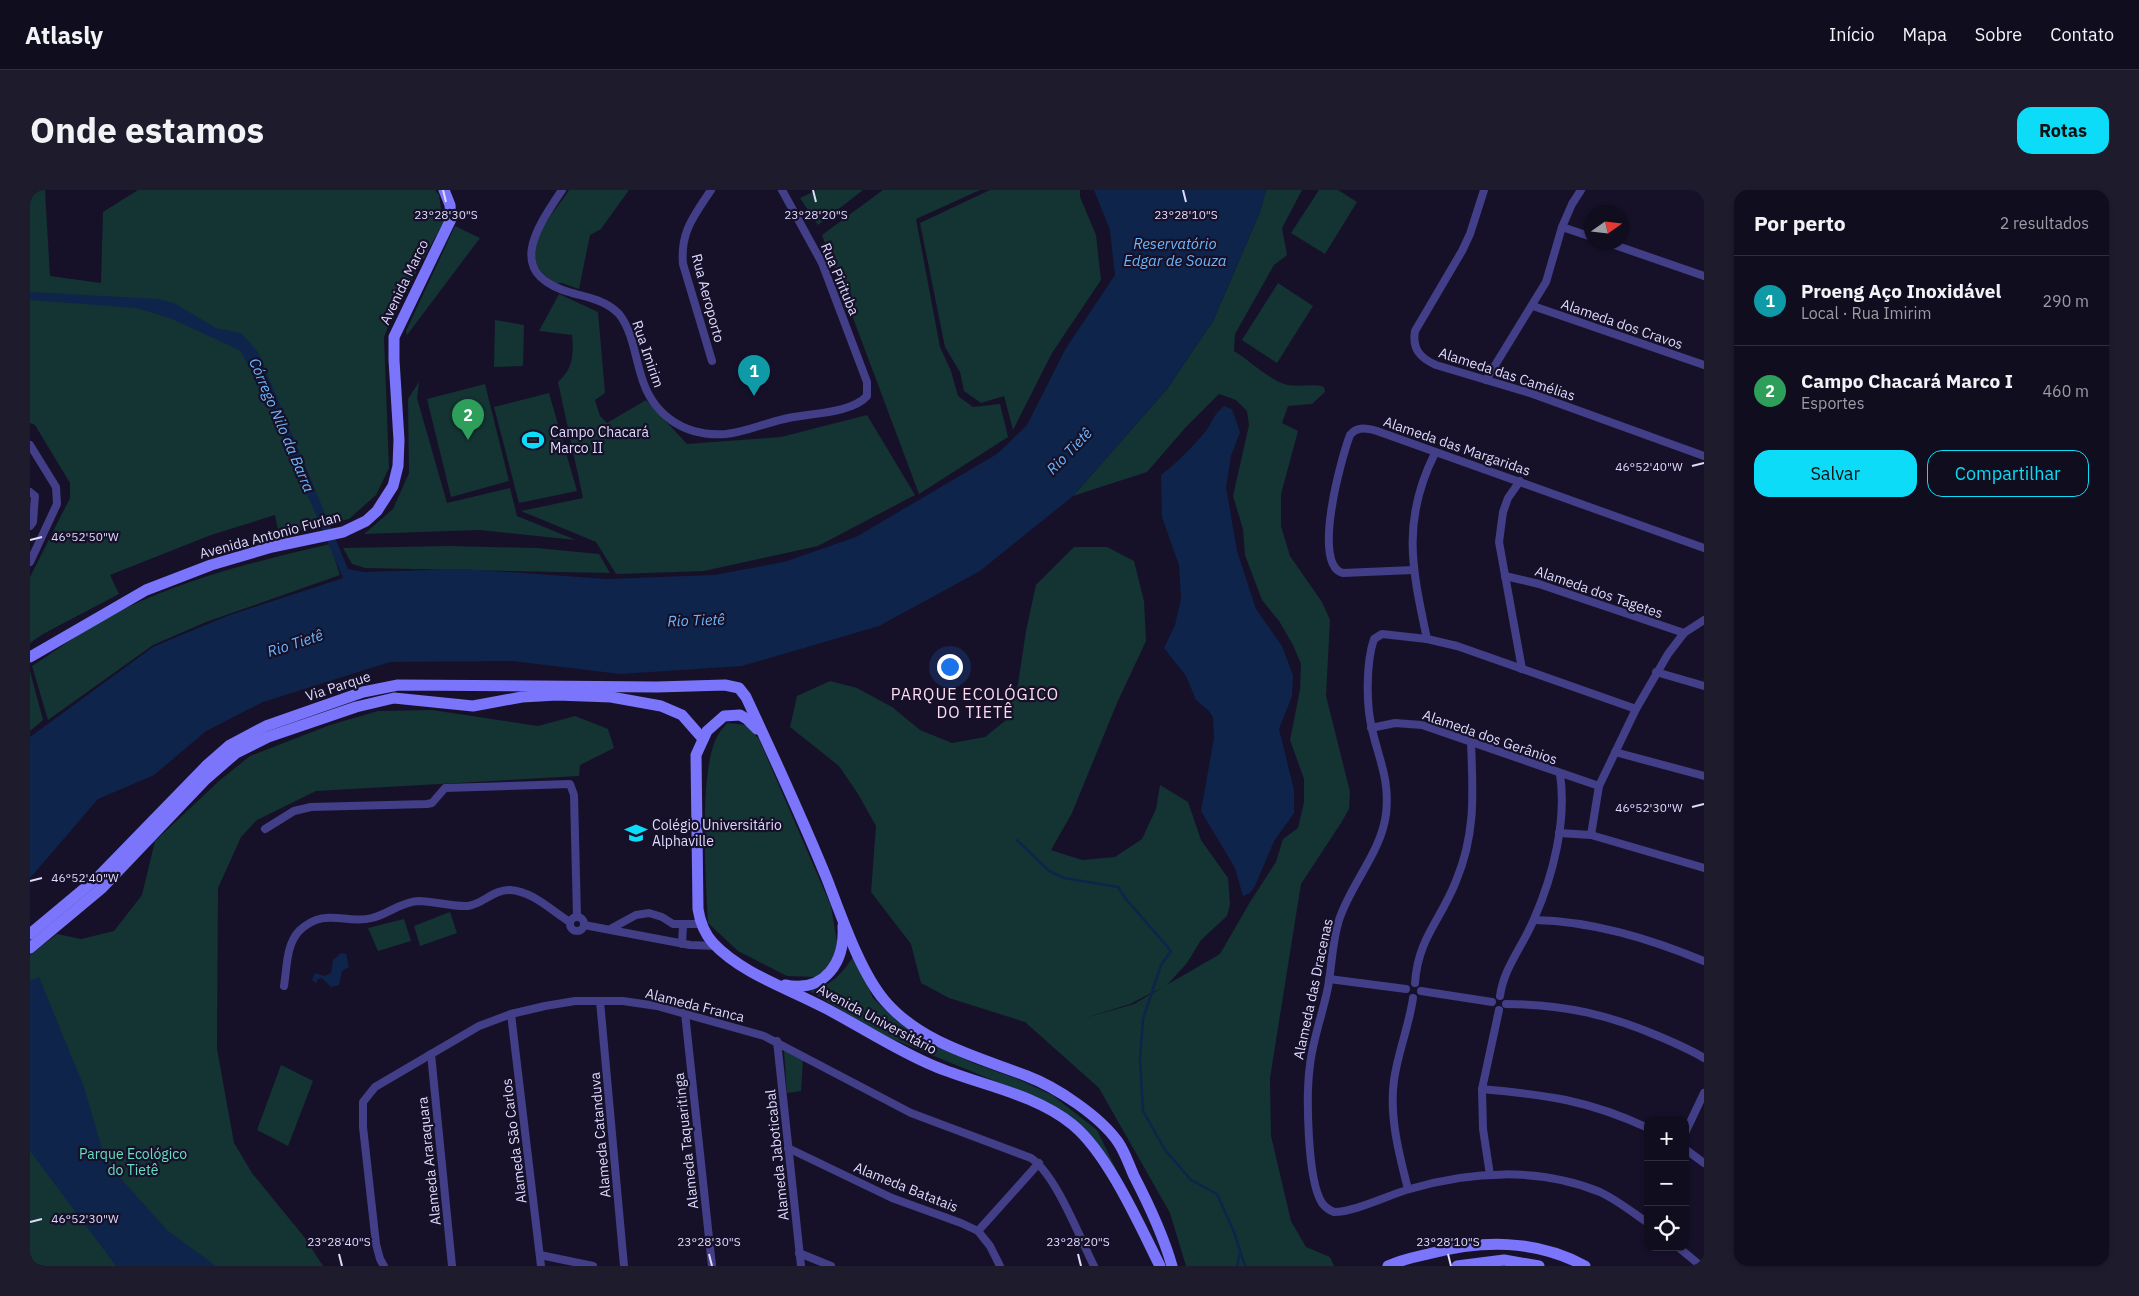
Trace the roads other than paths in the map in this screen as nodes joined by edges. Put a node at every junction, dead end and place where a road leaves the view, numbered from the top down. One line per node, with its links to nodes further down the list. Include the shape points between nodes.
1 (444, 190): 12 (main road, Avenida Marco, via 451,219 398,327 394,338)
2 (562, 190): 16 (street, Rua Imirim, via 537,227 531,245 536,269 547,283 605,303 621,316 645,390 671,422 696,432 727,434 787,418 854,406 867,396)
3 (711, 190): 13 (street, Rua Aeroporto, via 686,228 682,252)
4 (782, 190): 16 (street, Rua Pirituba, via 826,274)
5 (1484, 190): 15 (street, Alameda das Camélias, via 1470,234 1419,322 1414,338 1418,353 1424,360)
6 (1581, 190): 7 (street)
7 (1562, 227): 8 (street); 11 (street, via 1546,282)
8 (1584, 234)
9 (1629, 250): 10 (street)
10 (1704, 276)
11 (1533, 306): 14 (street, Alameda dos Cravos); 15 (street)
12 (394, 360): 30 (main road, Avenida Antonio Furlan, via 398,466 385,500 366,521 343,532 272,547 211,565 146,590)
13 (712, 360)
14 (1704, 366)
15 (1486, 380): 19 (street, Alameda das Camélias)
16 (867, 382)
17 (30, 445): 24 (street, via 58,495 57,504)
18 (1435, 453): 20 (street, Alameda das Margaridas); 25 (street, via 1426,469 1414,513); 25 (street, Alameda das Margaridas, via 1361,428 1350,435 1336,480 1330,533 1335,569 1343,573)
19 (1704, 456)
20 (1520, 481): 23 (street, Alameda das Margaridas); 26 (street, via 1508,498 1499,527)
21 (30, 492): 22 (street, via 35,496)
22 (30, 526)
23 (1704, 548)
24 (30, 562)
25 (1413, 570): 29 (street)
26 (1505, 576): 28 (street, Alameda dos Tagetes, via 1539,584); 31 (street)
27 (1704, 620): 28 (street)
28 (1684, 633): 32 (street)
29 (1427, 639): 31 (street, Alameda das Dracenas); 38 (street, Alameda das Dracenas, via 1382,634 1374,639 1368,692)
30 (30, 658)
31 (1522, 669): 37 (street, Alameda das Dracenas)
32 (1656, 672): 34 (street); 37 (street)
33 (477, 684): 35 (main road, Via Parque, via 657,687 714,684); 36 (main road); 57 (main road, Via Parque, via 415,684 378,688 254,730 216,756 95,880)
34 (1704, 686)
35 (738, 688): 39 (main road, Avenida Universitário, via 746,697)
36 (473, 706): 40 (main road, Via Parque, via 522,697 557,695 629,699 662,706 682,715); 60 (main road, Via Parque, via 409,698 378,700 250,745 221,765 107,883)
37 (1636, 709): 42 (street)
38 (1371, 728): 41 (street, Alameda dos Gerânios, via 1408,723); 62 (street, Alameda das Dracenas, via 1387,782 1386,817 1372,856 1338,922)
39 (763, 736): 40 (main road, via 747,718 734,715 716,720); 52 (main road, Avenida Universitário)
40 (703, 739): 53 (main road, via 696,755)
41 (1470, 742): 43 (street, Alameda dos Gerânios); 63 (street, via 1474,796 1470,838 1456,883 1424,940)
42 (1615, 752): 44 (street); 45 (street)
43 (1560, 774): 45 (street, Alameda dos Gerânios); 47 (street)
44 (1704, 776)
45 (1598, 786): 48 (street)
46 (265, 829): 50 (street, via 294,811 311,807 427,804 432,803 445,788 570,784 574,795)
47 (1558, 833): 48 (street); 51 (street, via 1551,870)
48 (1591, 835): 49 (street)
49 (1704, 868)
50 (574, 919): 54 (street, via 583,920); 54 (street, via 572,930 582,929); 65 (street, via 529,895 508,890 471,906 418,901 371,919 331,917 317,920 298,933 291,944)
51 (1534, 920): 61 (street, via 1582,924 1635,936); 68 (street, via 1508,968)
52 (843, 922): 64 (main road, via 842,953 824,978 794,987); 91 (main road, Avenida Universitário, via 880,994 900,1015 948,1046 1050,1087 1110,1132)
53 (700, 924): 55 (street); 59 (main road, Avenida Universitário)
54 (584, 925): 56 (street)
55 (684, 926): 56 (street, via 649,913 636,915); 58 (street)
56 (612, 928): 58 (street, via 626,934)
57 (30, 934)
58 (682, 944): 59 (street)
59 (716, 946): 64 (main road, Avenida Universitário, via 740,964)
60 (30, 948)
61 (1704, 961)
62 (1329, 979): 66 (street); 88 (street, Alameda das Dracenas, via 1314,1039 1307,1093 1319,1196 1327,1208 1339,1212)
63 (1415, 983): 66 (street); 67 (street)
64 (778, 984): 105 (main road, Avenida Universitário, via 932,1065 1029,1100 1061,1116 1086,1138 1101,1158 1145,1236)
65 (284, 986)
66 (1406, 989): 69 (street)
67 (1421, 991): 69 (street); 71 (street)
68 (1500, 996): 71 (street); 72 (street, via 1505,998)
69 (1412, 998): 88 (street, via 1397,1064 1393,1102)
70 (600, 1001): 74 (street, Alameda Franca, via 639,1003); 75 (street, Alameda Franca, via 575,1001); 99 (street, Alameda Catanduva)
71 (1492, 1002): 73 (street)
72 (1506, 1004): 73 (street); 78 (street, via 1562,1007 1617,1019)
73 (1499, 1010): 79 (street)
74 (685, 1013): 76 (street, Alameda Franca); 100 (street, Alameda Taquaritinga)
75 (512, 1014): 77 (street, Alameda Franca, via 479,1026); 94 (street, Alameda São Carlos)
76 (777, 1041): 83 (street, Alameda Jaboticabal); 85 (street, Alameda Franca, via 911,1113 1019,1152)
77 (431, 1054): 95 (street, Alameda Franca, via 374,1087 363,1102 376,1244); 96 (street, Alameda Araraquara)
78 (1704, 1058)
79 (1482, 1089): 82 (street, via 1560,1097 1616,1113); 87 (street, via 1483,1129)
80 (1704, 1093): 81 (street)
81 (1689, 1125)
82 (1644, 1126)
83 (788, 1148): 90 (street, Alameda Batatais, via 892,1198); 93 (street, Alameda Jaboticabal)
84 (1689, 1152): 86 (street)
85 (1039, 1163): 90 (street); 104 (street, Alameda Franca, via 1055,1186)
86 (1704, 1163)
87 (1490, 1175): 88 (street); 89 (street, via 1534,1177 1585,1187 1622,1204)
88 (1408, 1189)
89 (1644, 1219)
90 (978, 1232): 103 (street, Alameda Batatais)
91 (1165, 1243): 106 (main road, Avenida Universitário); 107 (main road)
92 (1683, 1251): 112 (street)
93 (799, 1253): 101 (street, Alameda Jaboticabal); 102 (street)
94 (540, 1255): 97 (street, Alameda São Carlos); 98 (street)
95 (384, 1266)
96 (452, 1266)
97 (541, 1266)
98 (593, 1266)
99 (624, 1266)
100 (712, 1266)
101 (801, 1266)
102 (830, 1266)
103 (1000, 1266)
104 (1094, 1266)
105 (1158, 1266)
106 (1172, 1266)
107 (1177, 1266)
108 (1388, 1266): 111 (main road, via 1452,1248 1500,1243 1547,1250)
109 (1457, 1266): 110 (main road, via 1504,1260)
110 (1539, 1266)
111 (1585, 1266)
112 (1701, 1266)

